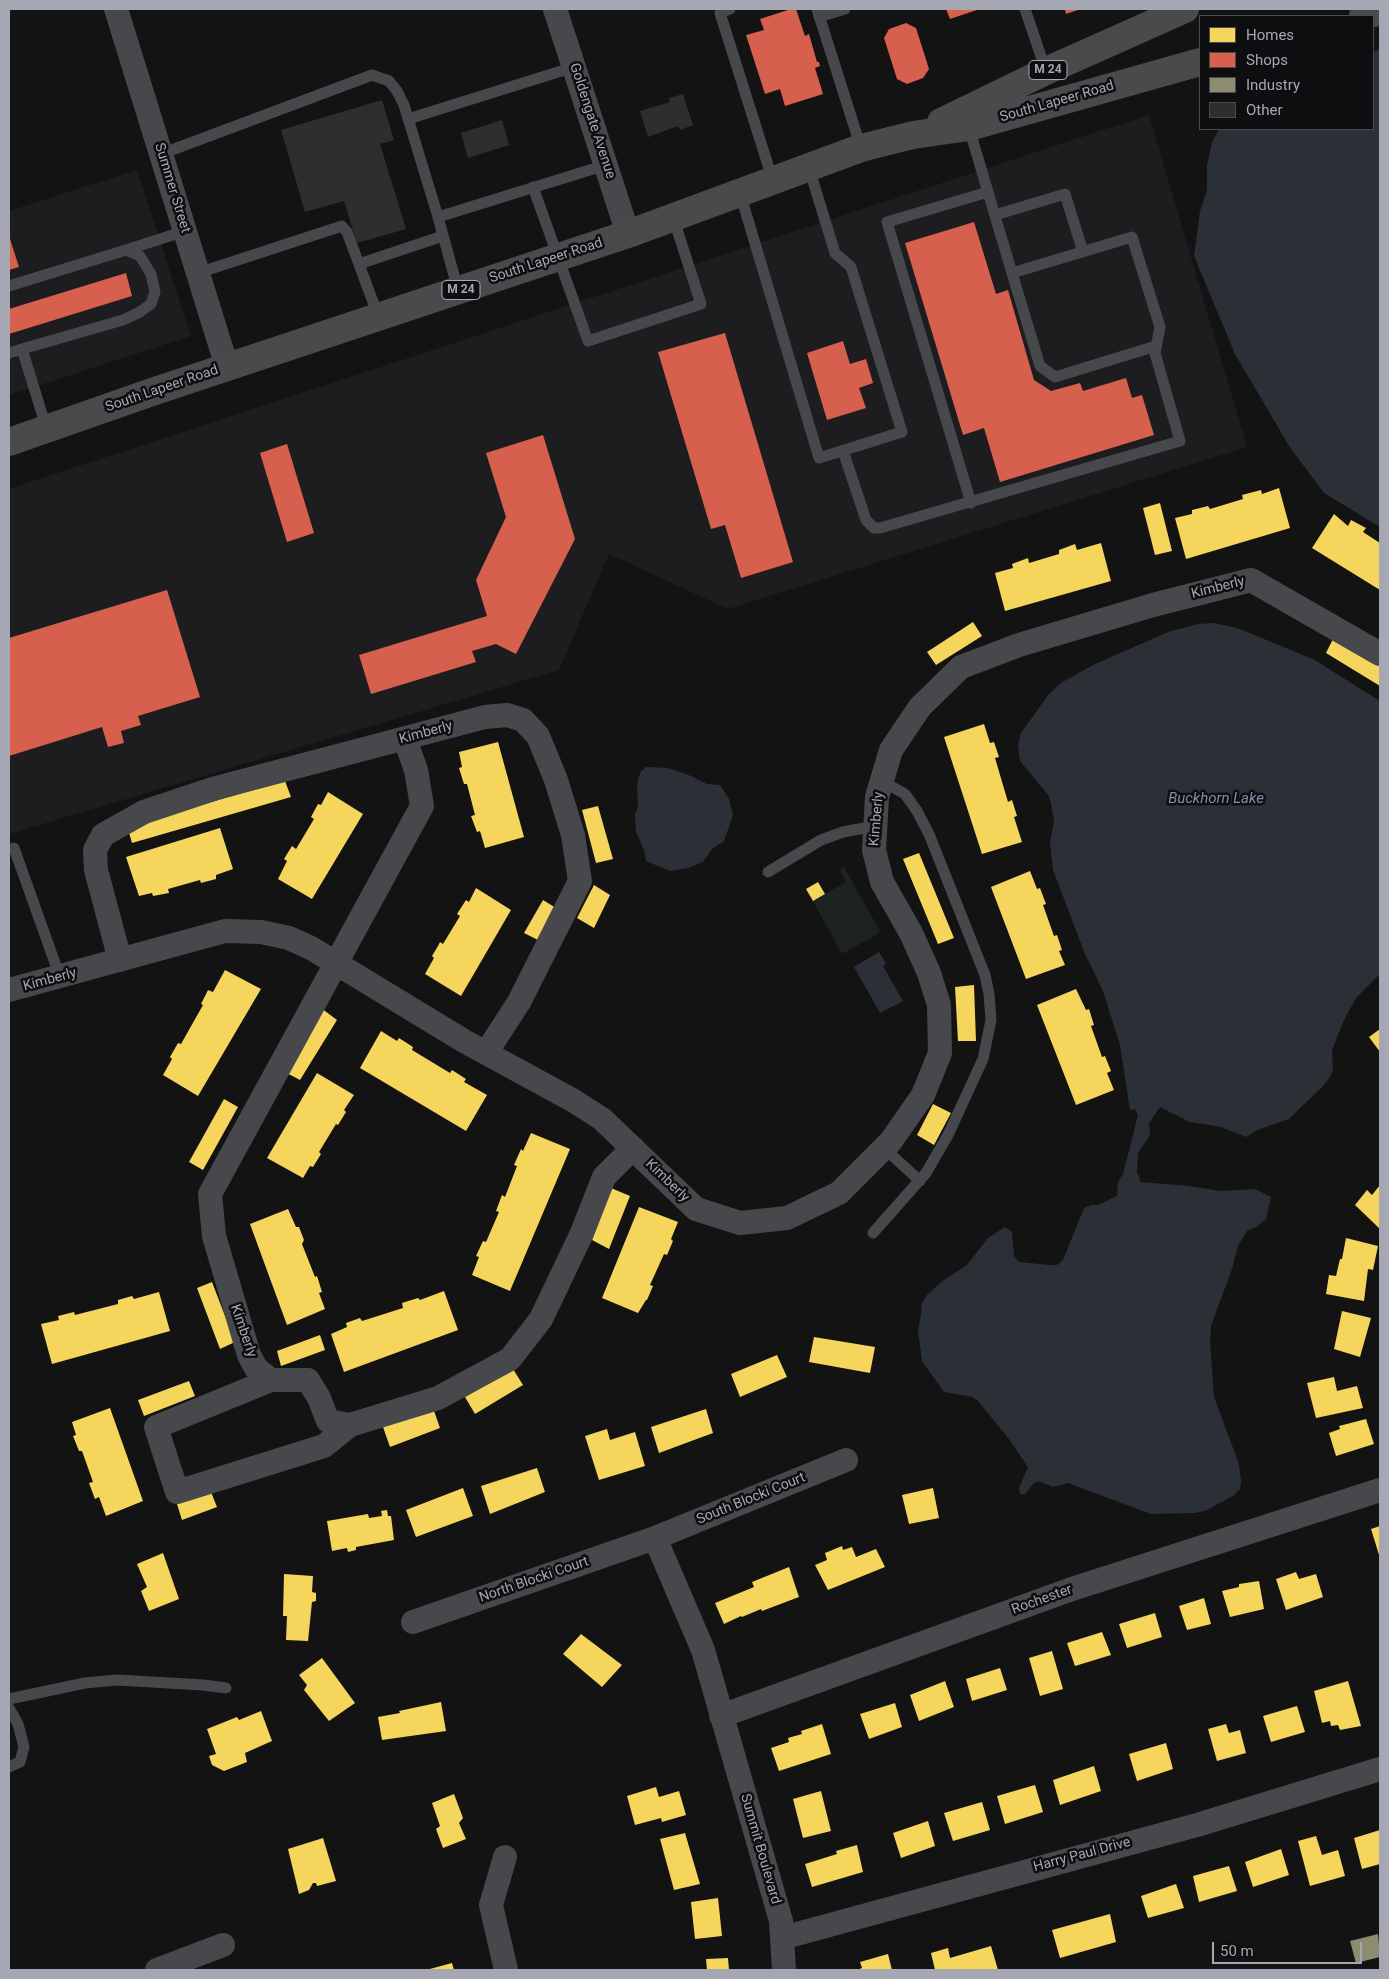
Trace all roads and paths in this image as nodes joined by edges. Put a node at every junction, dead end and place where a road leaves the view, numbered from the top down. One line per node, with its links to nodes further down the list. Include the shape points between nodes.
1 (116, 9): 17 (street, Summer Street)
2 (555, 9): 11 (street, Goldengate Avenue)
3 (730, 9): 20 (lane, via 720,13)
4 (845, 9): 8 (lane)
5 (1025, 9): 12 (lane)
6 (1183, 9): 12 (main road, South Lapeer Road / M 24)
7 (1380, 12): 9 (main road)
8 (818, 13): 16 (lane)
9 (1367, 15)
10 (1199, 62): 14 (main road, South Lapeer Road / M 24)
11 (574, 67): 13 (lane); 18 (street, Goldengate Avenue)
12 (1046, 71): 15 (main road, South Lapeer Road / M 24)
13 (408, 120): 17 (lane, via 397,90 389,81 372,75); 25 (lane)
14 (969, 127): 15 (main road, South Lapeer Road / M 24); 22 (lane)
15 (913, 135): 16 (main road, South Lapeer Road / M 24)
16 (861, 148): 19 (main road, South Lapeer Road / M 24)
17 (161, 154): 27 (street, Summer Street)
18 (606, 165): 21 (lane); 28 (street, Goldengate Avenue)
19 (809, 168): 20 (main road, South Lapeer Road / M 24); 45 (lane, via 835,253 850,267 902,432)
20 (773, 181): 23 (main road, South Lapeer Road / M 24)
21 (532, 187): 25 (lane); 32 (lane)
22 (988, 192): 24 (lane); 46 (lane, via 887,222)
23 (740, 193): 26 (main road, South Lapeer Road / M 24); 45 (lane, via 819,458)
24 (995, 215): 31 (lane, via 1065,194); 35 (lane)
25 (438, 217): 29 (lane)
26 (673, 217): 28 (main road, South Lapeer Road / M 24); 32 (lane, via 701,304 588,341)
27 (185, 231): 30 (lane); 34 (street, Summer Street)
28 (628, 234): 32 (main road, South Lapeer Road / M 24)
29 (443, 236): 33 (lane); 37 (lane)
30 (126, 250): 36 (lane); 40 (lane, via 140,256 151,274 155,292 151,304 123,320)
31 (1083, 252): 35 (lane); 39 (lane, via 1132,237 1160,327)
32 (557, 258): 37 (main road, South Lapeer Road / M 24)
33 (359, 264): 34 (lane, via 342,226); 38 (lane)
34 (198, 273): 42 (street, Summer Street)
35 (1012, 273): 39 (lane, via 1040,366 1055,377)
36 (9, 286)
37 (458, 290): 38 (main road, South Lapeer Road / M 24)
38 (379, 318): 42 (main road, South Lapeer Road / M 24)
39 (1156, 346): 46 (lane, via 1155,353 1180,441)
40 (22, 349): 41 (lane); 43 (lane)
41 (9, 353)
42 (227, 367): 43 (main road, South Lapeer Road / M 24)
43 (47, 430): 44 (main road, South Lapeer Road / M 24)
44 (9, 442)
45 (843, 451): 46 (lane, via 866,520 874,528)
46 (971, 503)
47 (1380, 654): 49 (street, Kimberly, via 1251,580 1019,645 961,667 920,707 891,750)
48 (404, 739): 53 (street, Kimberly, via 216,788 144,812 103,834 95,850 96,870); 54 (street, via 416,770 422,806); 57 (street, Kimberly, via 485,717 507,715 523,720 538,736 573,835 580,881 518,1002)
49 (882, 781): 50 (street, Kimberly); 60 (lane, via 905,794 929,834 989,994 991,1020 983,1059 948,1136)
50 (875, 826): 52 (lane, via 821,840); 59 (street, Kimberly, via 874,850 882,882 911,933 939,1005 940,1053 923,1096)
51 (14, 848): 55 (lane)
52 (768, 872)
53 (120, 960): 54 (street, Kimberly, via 225,931 261,932 289,938); 55 (street, Kimberly)
54 (336, 964): 57 (street, Kimberly); 62 (street, Kimberly, via 210,1194 214,1236 249,1355 256,1368)
55 (60, 977): 56 (street, Kimberly)
56 (9, 990)
57 (486, 1053): 58 (street, Kimberly, via 602,1119)
58 (633, 1148): 59 (street, Kimberly, via 696,1209 740,1223 787,1218 839,1193); 63 (street, Kimberly, via 604,1178 541,1319 510,1360 438,1398)
59 (884, 1148): 60 (lane)
60 (920, 1181): 61 (lane)
61 (873, 1233)
62 (271, 1380): 63 (street, via 308,1380 328,1421); 63 (street, via 156,1427 177,1492 324,1446)
63 (350, 1425)
64 (846, 1460): 66 (street, South Blocki Court)
65 (1380, 1490): 71 (street, Rochester, via 1072,1589)
66 (655, 1538): 67 (street, North Blocki Court); 71 (street, Summit Boulevard, via 702,1650)
67 (413, 1622)
68 (226, 1688): 69 (lane, via 117,1680)
69 (9, 1700)
70 (9, 1708): 72 (lane, via 18,1724 24,1747 20,1762)
71 (723, 1723): 75 (street, Summit Boulevard, via 766,1866 781,1921)
72 (9, 1767)
73 (1380, 1769): 75 (street, Harry Paul Drive, via 1197,1825)
74 (505, 1857): 78 (street, via 491,1905)
75 (782, 1938): 79 (street, Summit Boulevard)
76 (223, 1945): 77 (street)
77 (157, 1970)
78 (506, 1970)
79 (784, 1970)

